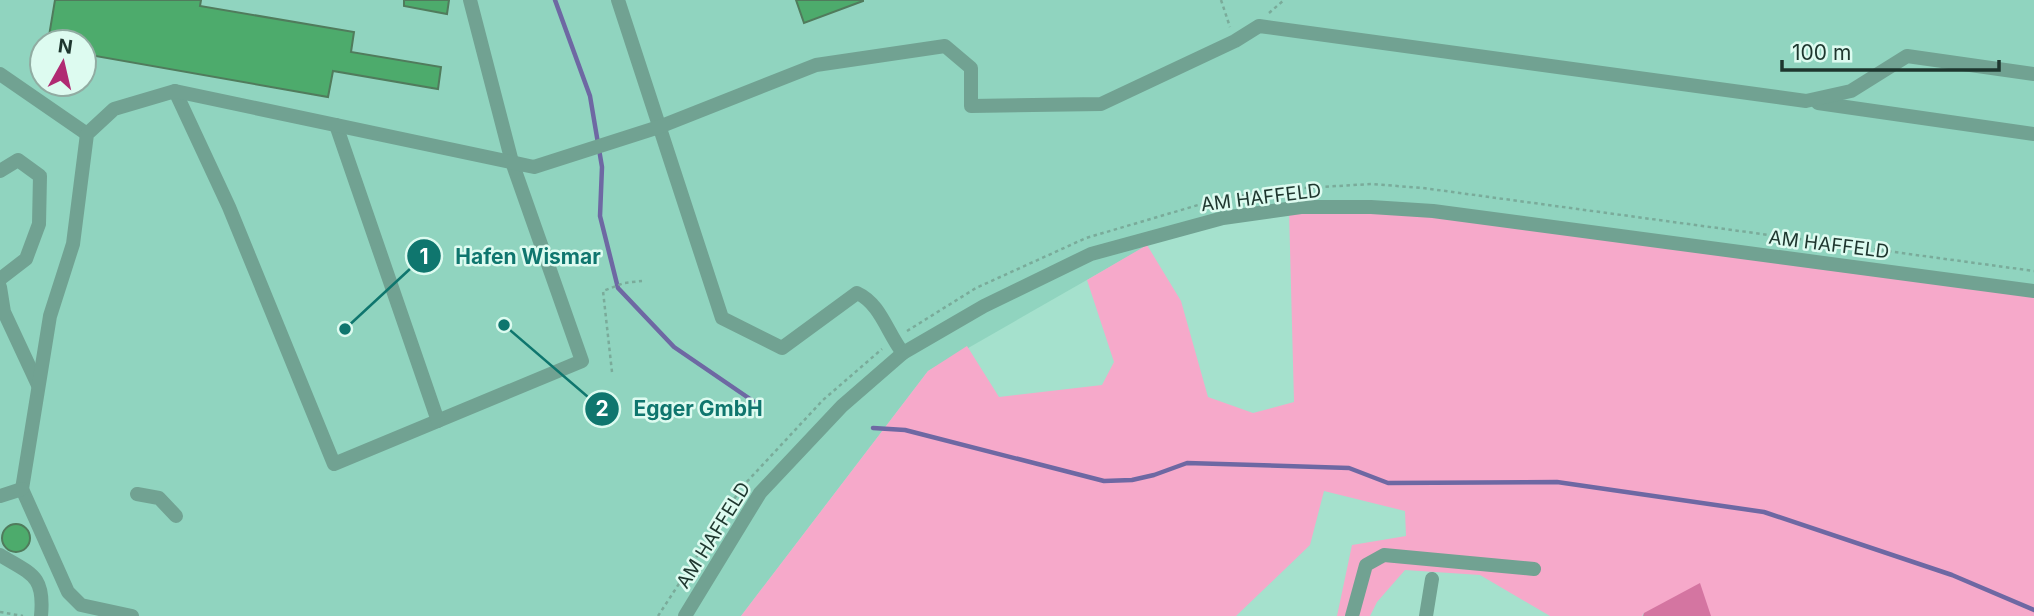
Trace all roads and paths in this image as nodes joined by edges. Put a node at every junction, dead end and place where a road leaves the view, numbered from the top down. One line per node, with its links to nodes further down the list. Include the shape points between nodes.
1 (470, 0): 11 (street)
2 (618, 0): 8 (street)
3 (0, 74): 9 (street)
4 (2034, 74): 6 (street, via 1907,56 1852,91)
5 (175, 91): 7 (street); 9 (street, via 114,108); 22 (street, via 229,207 334,464)
6 (1806, 101): 8 (street, via 1259,26 1101,104 971,106 971,68 946,46 816,65); 10 (street)
7 (336, 125): 11 (street); 22 (street)
8 (659, 127): 11 (street, via 534,167); 18 (street, via 722,318 782,348 857,293 874,304)
9 (87, 134): 21 (street, via 73,244 50,316)
10 (2034, 134)
11 (512, 162): 22 (street, via 582,360)
12 (0, 171): 14 (street, via 18,160 40,176 39,224 26,259)
13 (2034, 271): 18 (path, via 1423,188 1371,184 1304,188 1222,198 1086,238 976,288)
14 (0, 279)
15 (642, 281): 20 (path, via 603,290)
16 (0, 287): 21 (street, via 4,312)
17 (2034, 291): 19 (street, AM HAFFELD, via 1433,211 1301,207 1223,218 1091,254 984,306)
18 (893, 340): 19 (street); 34 (path, via 823,400 742,487)
19 (903, 354): 35 (street, AM HAFFELD, via 842,406 760,493)
20 (612, 372)
21 (38, 386): 23 (street)
22 (438, 421)
23 (22, 488): 25 (street); 33 (street, via 68,592 81,605)
24 (137, 494): 26 (street, via 159,498)
25 (0, 496)
26 (176, 516)
27 (0, 555): 32 (street, via 26,568 40,582)
28 (1534, 569): 36 (street, via 1384,555 1366,565)
29 (1432, 579): 37 (street)
30 (0, 612): 31 (path)
31 (23, 616)
32 (41, 616)
33 (132, 616)
34 (658, 616)
35 (685, 616)
36 (1352, 616)
37 (1426, 616)

